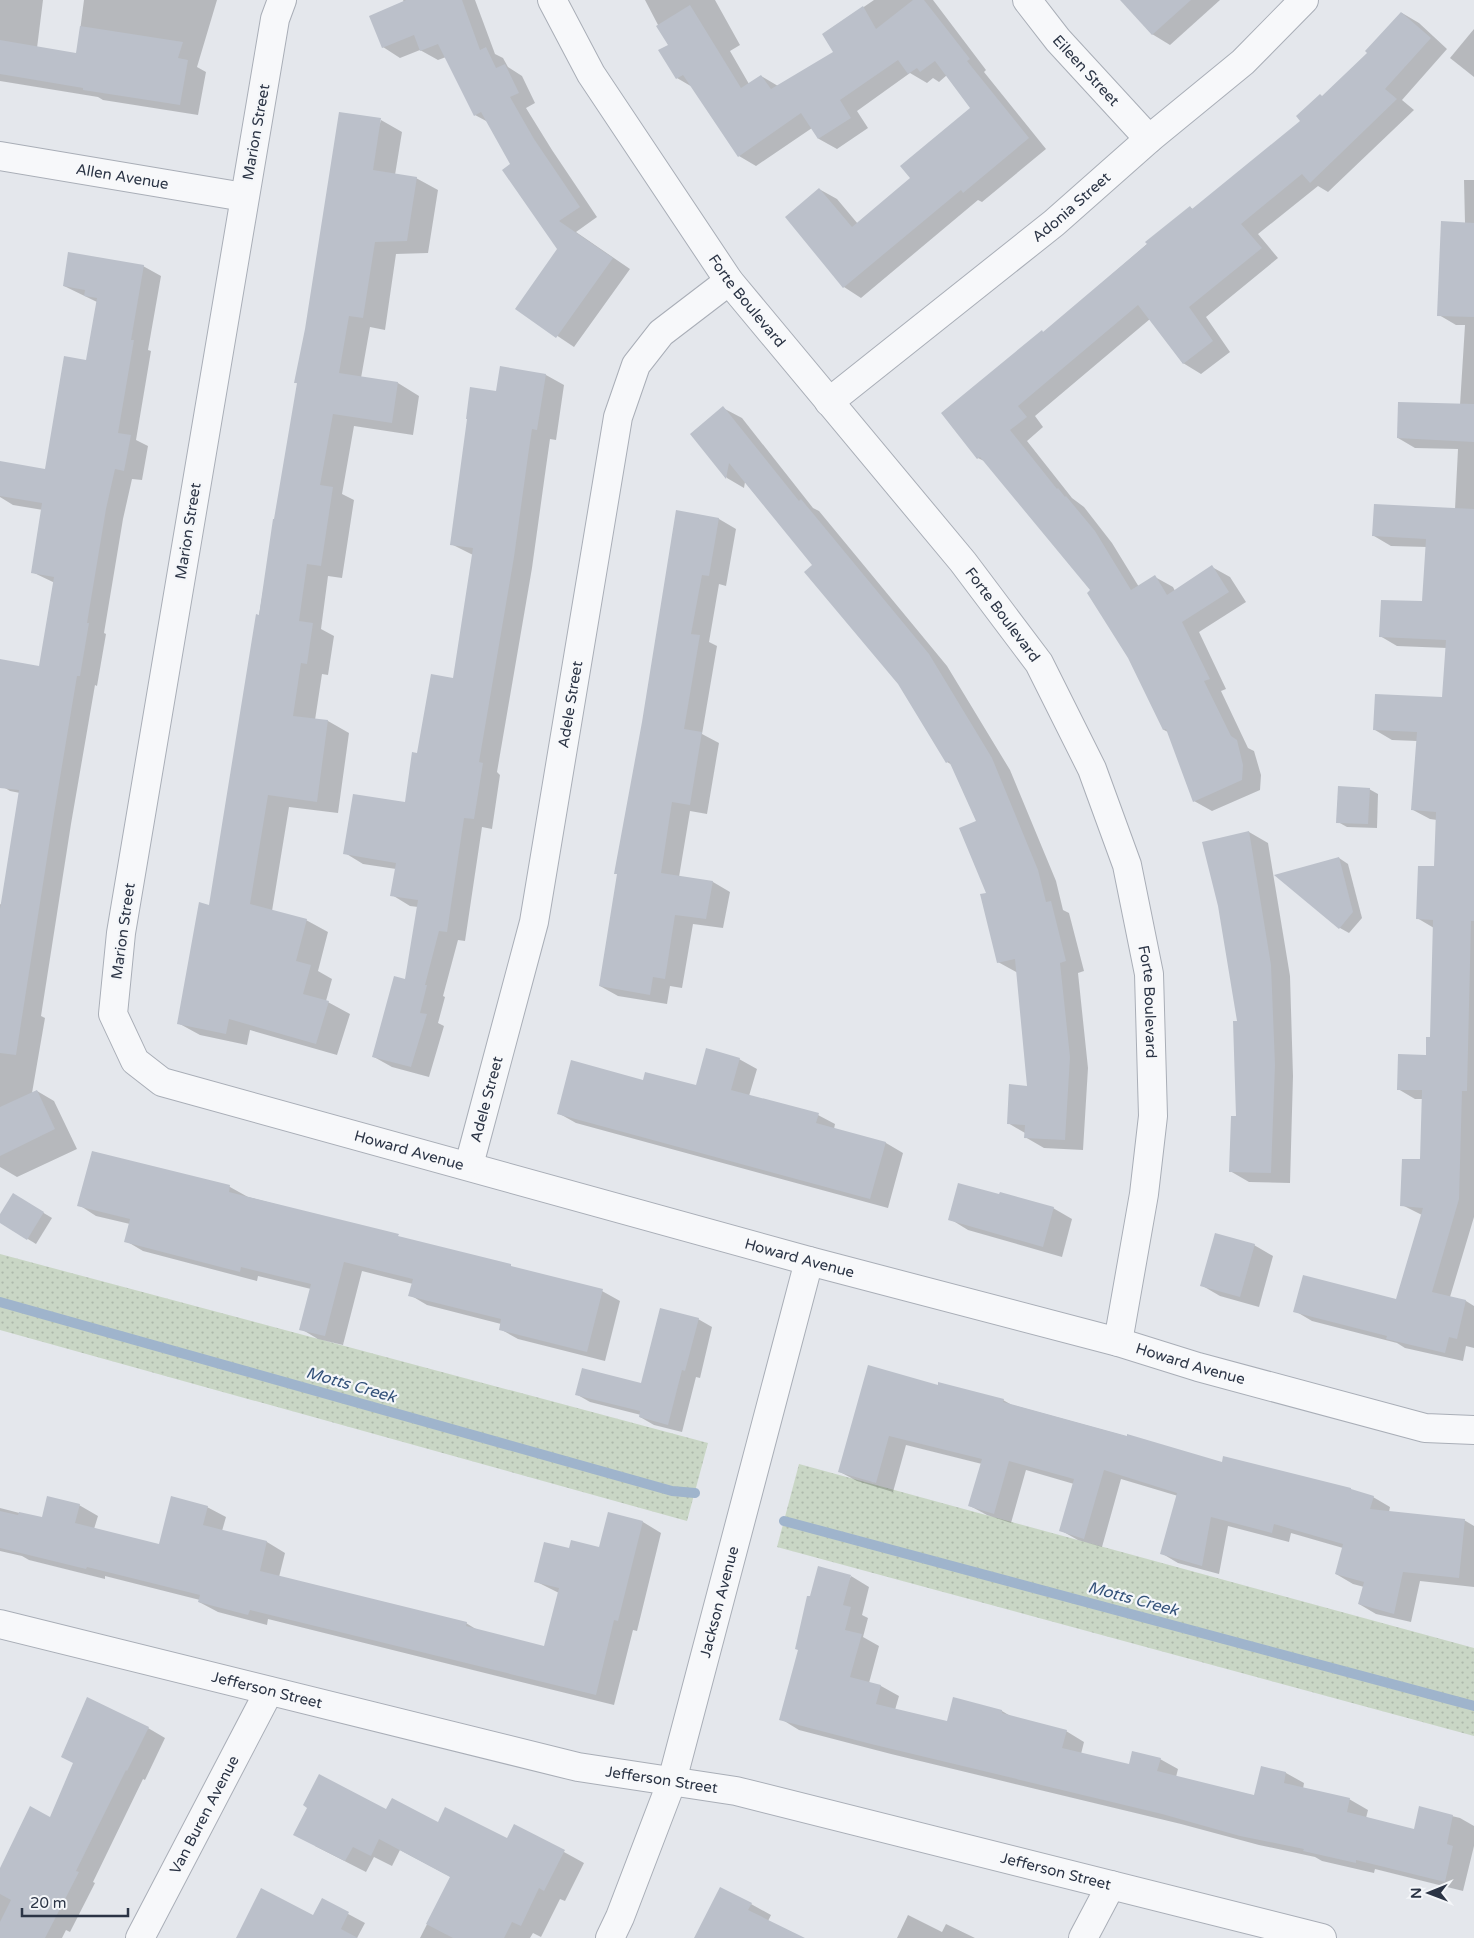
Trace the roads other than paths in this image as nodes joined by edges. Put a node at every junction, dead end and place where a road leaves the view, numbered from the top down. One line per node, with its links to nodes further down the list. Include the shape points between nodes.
1 (282, 0): 7 (street, Marion Street, via 275,19)
2 (552, 0): 8 (street, Forte Boulevard, via 590,74)
3 (1027, 0): 5 (street, Eileen Street, via 1058,40)
4 (1304, 0): 5 (street, Adonia Street, via 1243,62)
5 (1149, 140): 9 (street, Adonia Street, via 1054,222)
6 (0, 156): 7 (street, Allen Avenue)
7 (244, 197): 10 (street, Marion Street, via 121,933 113,1014)
8 (729, 281): 9 (street, Forte Boulevard); 11 (street, Adele Street, via 662,333 636,365 618,417 534,922)
9 (829, 402): 13 (street, Forte Boulevard, via 963,562 1039,663 1092,769 1127,865 1149,974 1153,1116 1144,1194)
10 (135, 1061): 11 (street, Howard Avenue, via 162,1082)
11 (469, 1165): 12 (street, Howard Avenue)
12 (809, 1261): 13 (street, Howard Avenue); 17 (street, Jackson Avenue)
13 (1118, 1342): 14 (street, Howard Avenue, via 1425,1428)
14 (1474, 1430)
15 (0, 1624): 16 (street, Jefferson Street)
16 (269, 1691): 17 (street, Jefferson Street, via 578,1768); 19 (street, Van Buren Avenue)
17 (672, 1782): 18 (street, Jefferson Street, via 736,1791); 20 (street, Jackson Avenue)
18 (1111, 1885): 21 (street); 22 (street, Jefferson Street)
19 (140, 1938)
20 (610, 1938)
21 (1083, 1938)
22 (1322, 1938)

